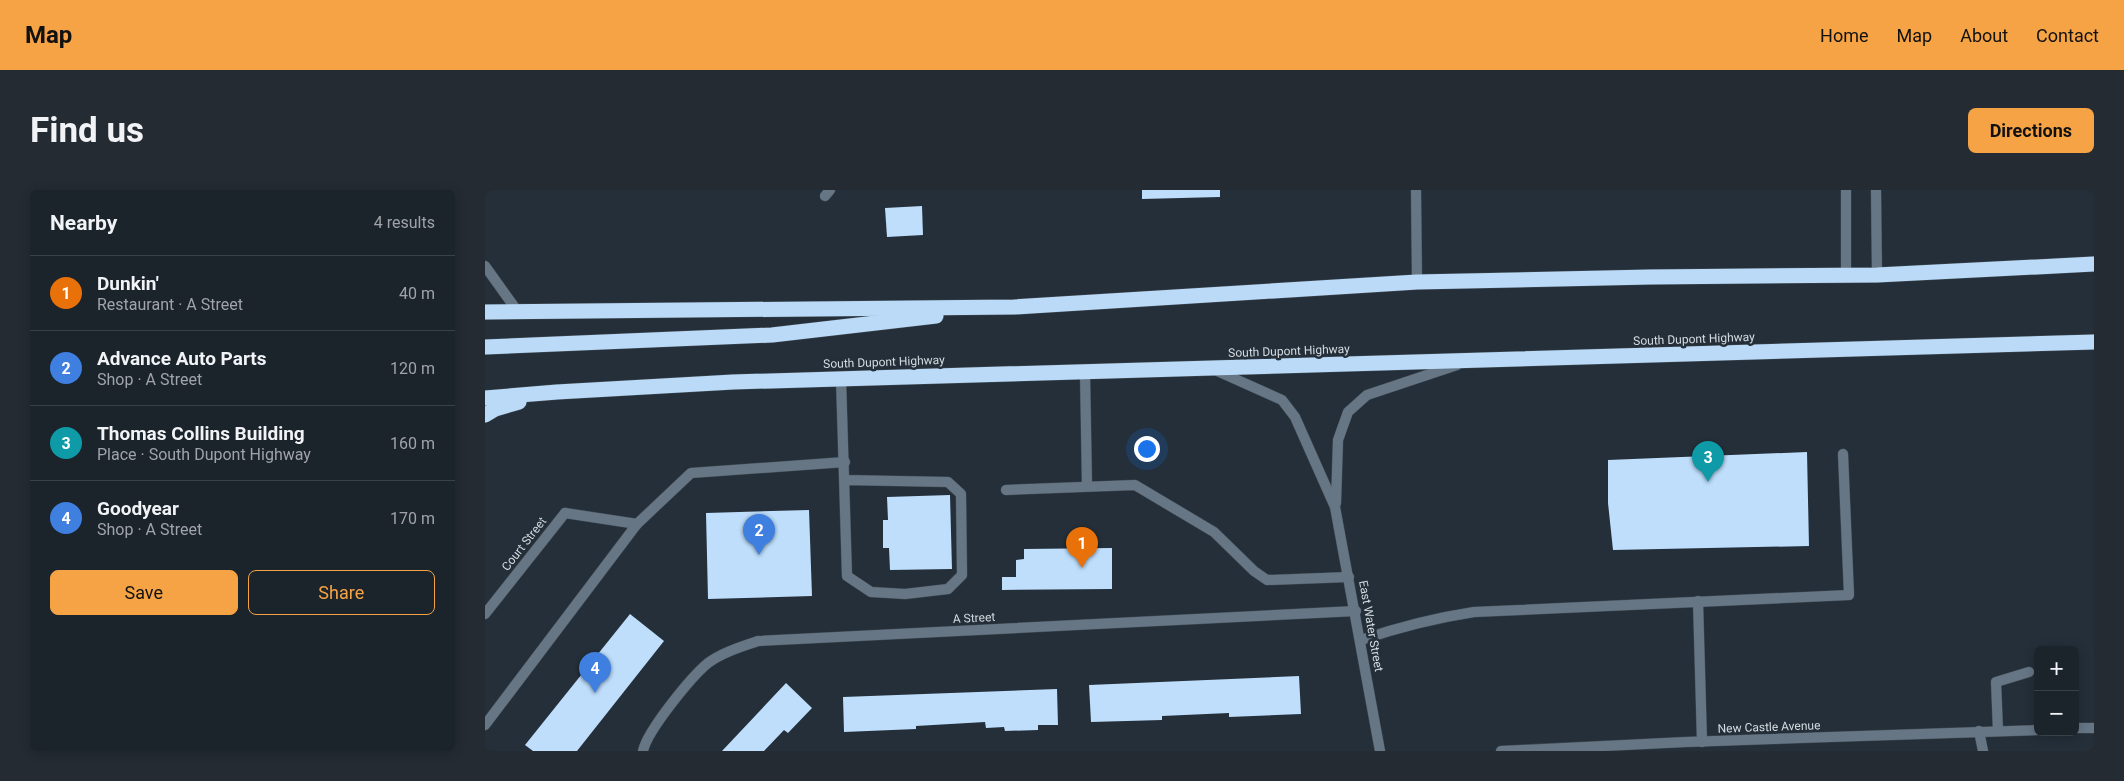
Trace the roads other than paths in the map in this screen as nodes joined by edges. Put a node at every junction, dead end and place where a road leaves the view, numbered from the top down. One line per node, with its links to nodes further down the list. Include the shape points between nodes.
1 (1416, 190): 8 (street)
2 (1846, 190): 6 (street)
3 (1876, 190): 7 (street)
4 (2094, 264): 7 (highway)
5 (485, 266): 11 (street)
6 (1846, 275): 7 (highway); 8 (highway)
7 (1877, 275)
8 (1417, 282): 9 (highway)
9 (1014, 307): 11 (highway); 13 (highway, via 772,335)
10 (485, 311): 11 (highway)
11 (518, 312)
12 (2094, 342): 14 (highway, South Dupont Highway)
13 (485, 347)
14 (1469, 361): 15 (highway, South Dupont Highway); 26 (street, East Water Street, via 1367,395 1348,412 1338,440)
15 (1211, 368): 16 (highway, South Dupont Highway); 26 (street, East Water Street, via 1282,400 1295,417)
16 (1085, 372): 17 (highway, South Dupont Highway); 24 (street)
17 (841, 379): 18 (highway, South Dupont Highway); 22 (street)
18 (557, 392): 19 (highway, South Dupont Highway); 20 (highway, via 495,409)
19 (485, 398)
20 (485, 415)
21 (1843, 454): 29 (street, via 1849,595)
22 (845, 462): 23 (street); 27 (street, via 691,473)
23 (845, 480): 23 (street, via 847,576 871,592 905,594 947,589 962,574 961,494 948,482)
24 (1087, 486): 25 (street); 28 (street, via 1135,485 1214,532 1267,580)
25 (1006, 490)
26 (1335, 507): 28 (street, East Water Street)
27 (637, 524): 31 (street, Court Street, via 565,513); 34 (street)
28 (1349, 577): 30 (street, East Water Street)
29 (1698, 601): 32 (street, via 1474,612 1403,626); 40 (street)
30 (1356, 611): 32 (street, East Water Street); 42 (street, A Street, via 758,641 731,650 695,676 654,728)
31 (485, 614)
32 (1361, 640): 43 (street, East Water Street)
33 (2029, 672): 39 (street, via 1995,682)
34 (485, 725)
35 (2079, 728): 36 (street)
36 (2094, 728)
37 (2034, 730): 39 (street, New Castle Avenue)
38 (1979, 731): 39 (street, New Castle Avenue); 40 (street, New Castle Avenue); 45 (street)
39 (1998, 731)
40 (1702, 742): 41 (street, New Castle Avenue)
41 (1687, 746): 44 (street, New Castle Avenue)
42 (643, 751)
43 (1380, 751)
44 (1501, 751)
45 (1983, 751)

